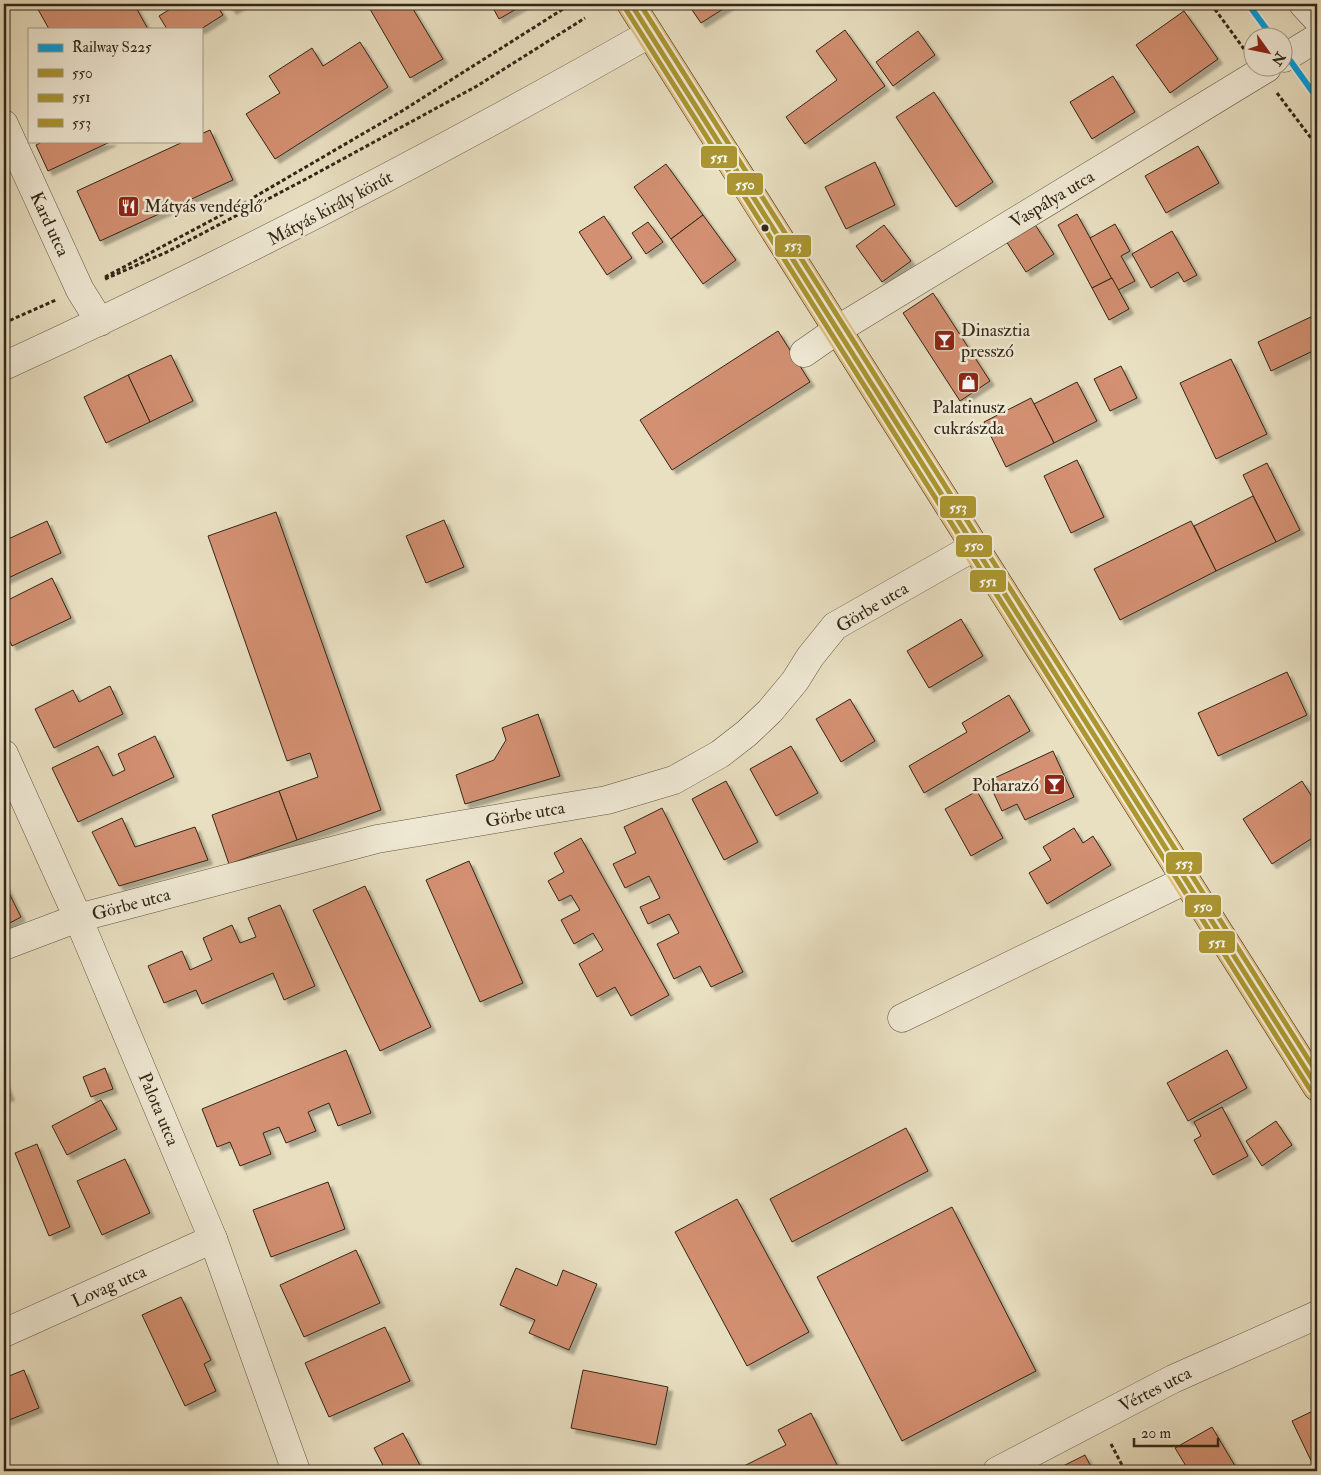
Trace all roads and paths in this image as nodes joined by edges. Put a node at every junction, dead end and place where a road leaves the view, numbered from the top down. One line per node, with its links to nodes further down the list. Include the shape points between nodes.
1 (571, 4): 15 (path, via 402,111 269,189)
2 (630, 4): 7 (main road)
3 (1211, 4): 9 (path)
4 (1302, 4): 6 (street)
5 (585, 18): 15 (path, via 477,86 314,174 167,252)
6 (1317, 19)
7 (649, 34): 16 (street, Mátyás király körút, via 463,138 281,234); 18 (main road)
8 (1317, 38): 10 (street, Vaspálya utca)
9 (1244, 40)
10 (1294, 49)
11 (1244, 76): 18 (street, Vaspálya utca)
12 (1274, 78): 14 (path)
13 (4, 124): 15 (street, Kard utca)
14 (1317, 146)
15 (80, 290): 16 (street, Kard utca); 17 (path)
16 (100, 322): 20 (street, Mátyás király körút)
17 (4, 324)
18 (837, 330): 19 (street, Vaspálya utca); 21 (main road)
19 (804, 353)
20 (4, 366)
21 (974, 547): 23 (main road); 24 (street, Görbe utca, via 835,626 770,711 720,754 674,780 608,800 377,840)
22 (4, 754): 24 (street, Palota utca)
23 (1186, 880): 26 (street); 27 (main road)
24 (78, 918): 25 (street, Görbe utca); 28 (street, Palota utca)
25 (4, 946)
26 (902, 1018)
27 (1317, 1087)
28 (213, 1239): 30 (street, Lovag utca); 31 (street, Palota utca)
29 (1317, 1315): 32 (street, Vértes utca, via 1173,1379)
30 (4, 1333)
31 (296, 1471)
32 (997, 1471)

